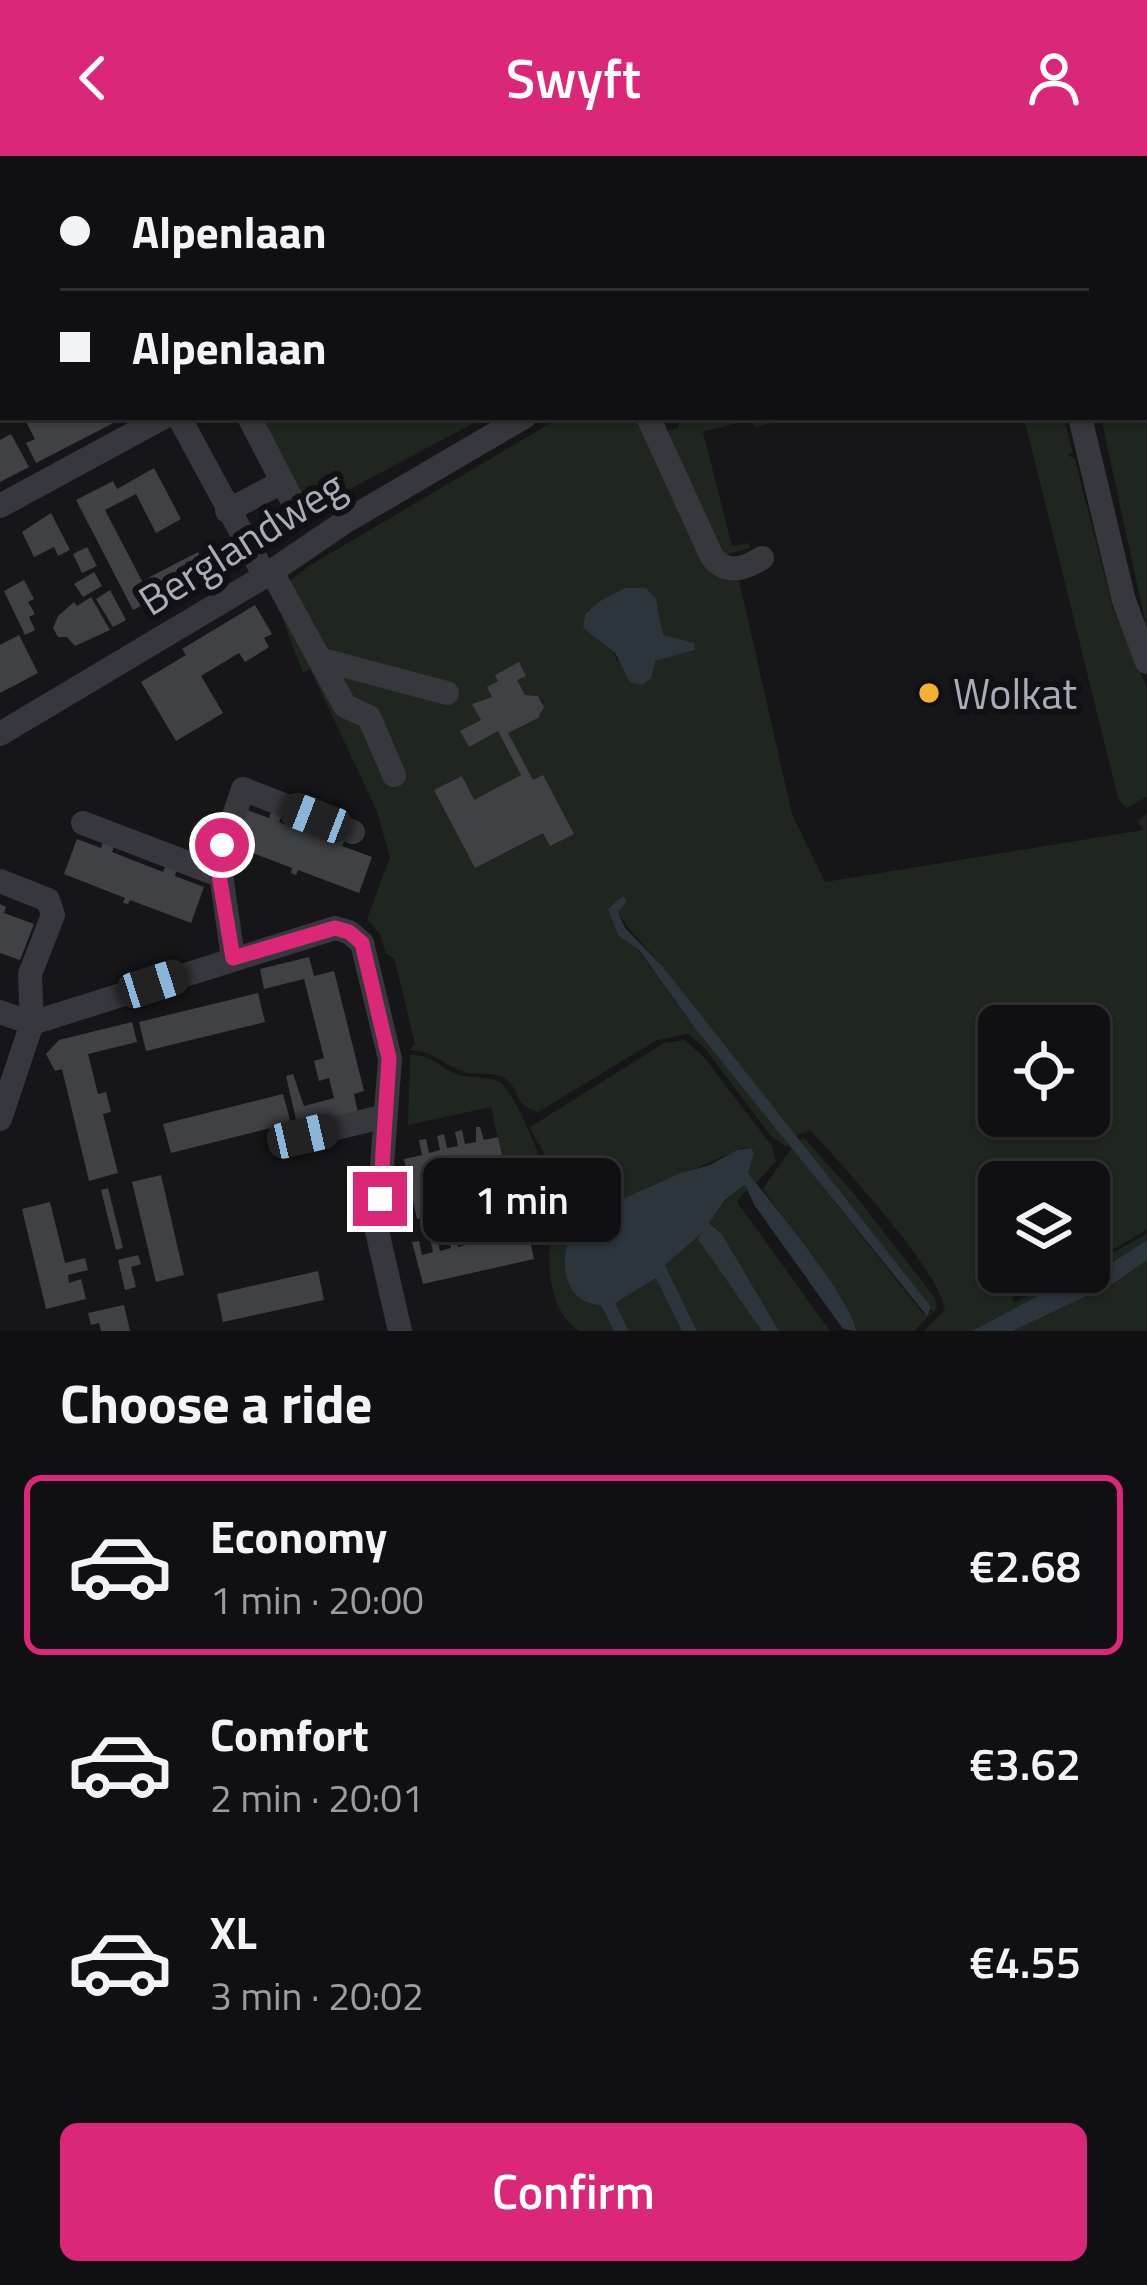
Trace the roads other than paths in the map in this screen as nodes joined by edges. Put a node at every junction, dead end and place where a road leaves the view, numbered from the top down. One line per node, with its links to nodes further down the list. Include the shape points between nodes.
1 (158, 420): 8 (street)
2 (180, 420): 10 (street)
3 (251, 420): 7 (street)
4 (519, 420): 12 (street, Berglandweg)
5 (649, 420): 11 (street, via 712,557 739,569)
6 (1081, 420): 14 (street, via 1124,601)
7 (282, 482): 9 (street); 10 (street)
8 (0, 506)
9 (295, 506)
10 (226, 511): 12 (street)
11 (762, 558)
12 (268, 574): 13 (street); 16 (street, Berglandweg)
13 (320, 659): 15 (street); 17 (street, via 345,706 369,717)
14 (1147, 662)
15 (447, 693)
16 (0, 734)
17 (394, 775)
18 (83, 823): 20 (street)
19 (353, 832): 20 (street, via 243,789)
20 (219, 875): 22 (street)
21 (0, 881): 24 (street, via 47,899 53,909 29,974)
22 (233, 958): 24 (street); 25 (street, via 335,928 362,943 389,1058)
23 (0, 1012): 24 (street)
24 (32, 1023): 26 (street)
25 (386, 1116): 27 (street); 28 (street, via 377,1231)
26 (0, 1119)
27 (303, 1136)
28 (400, 1331)

